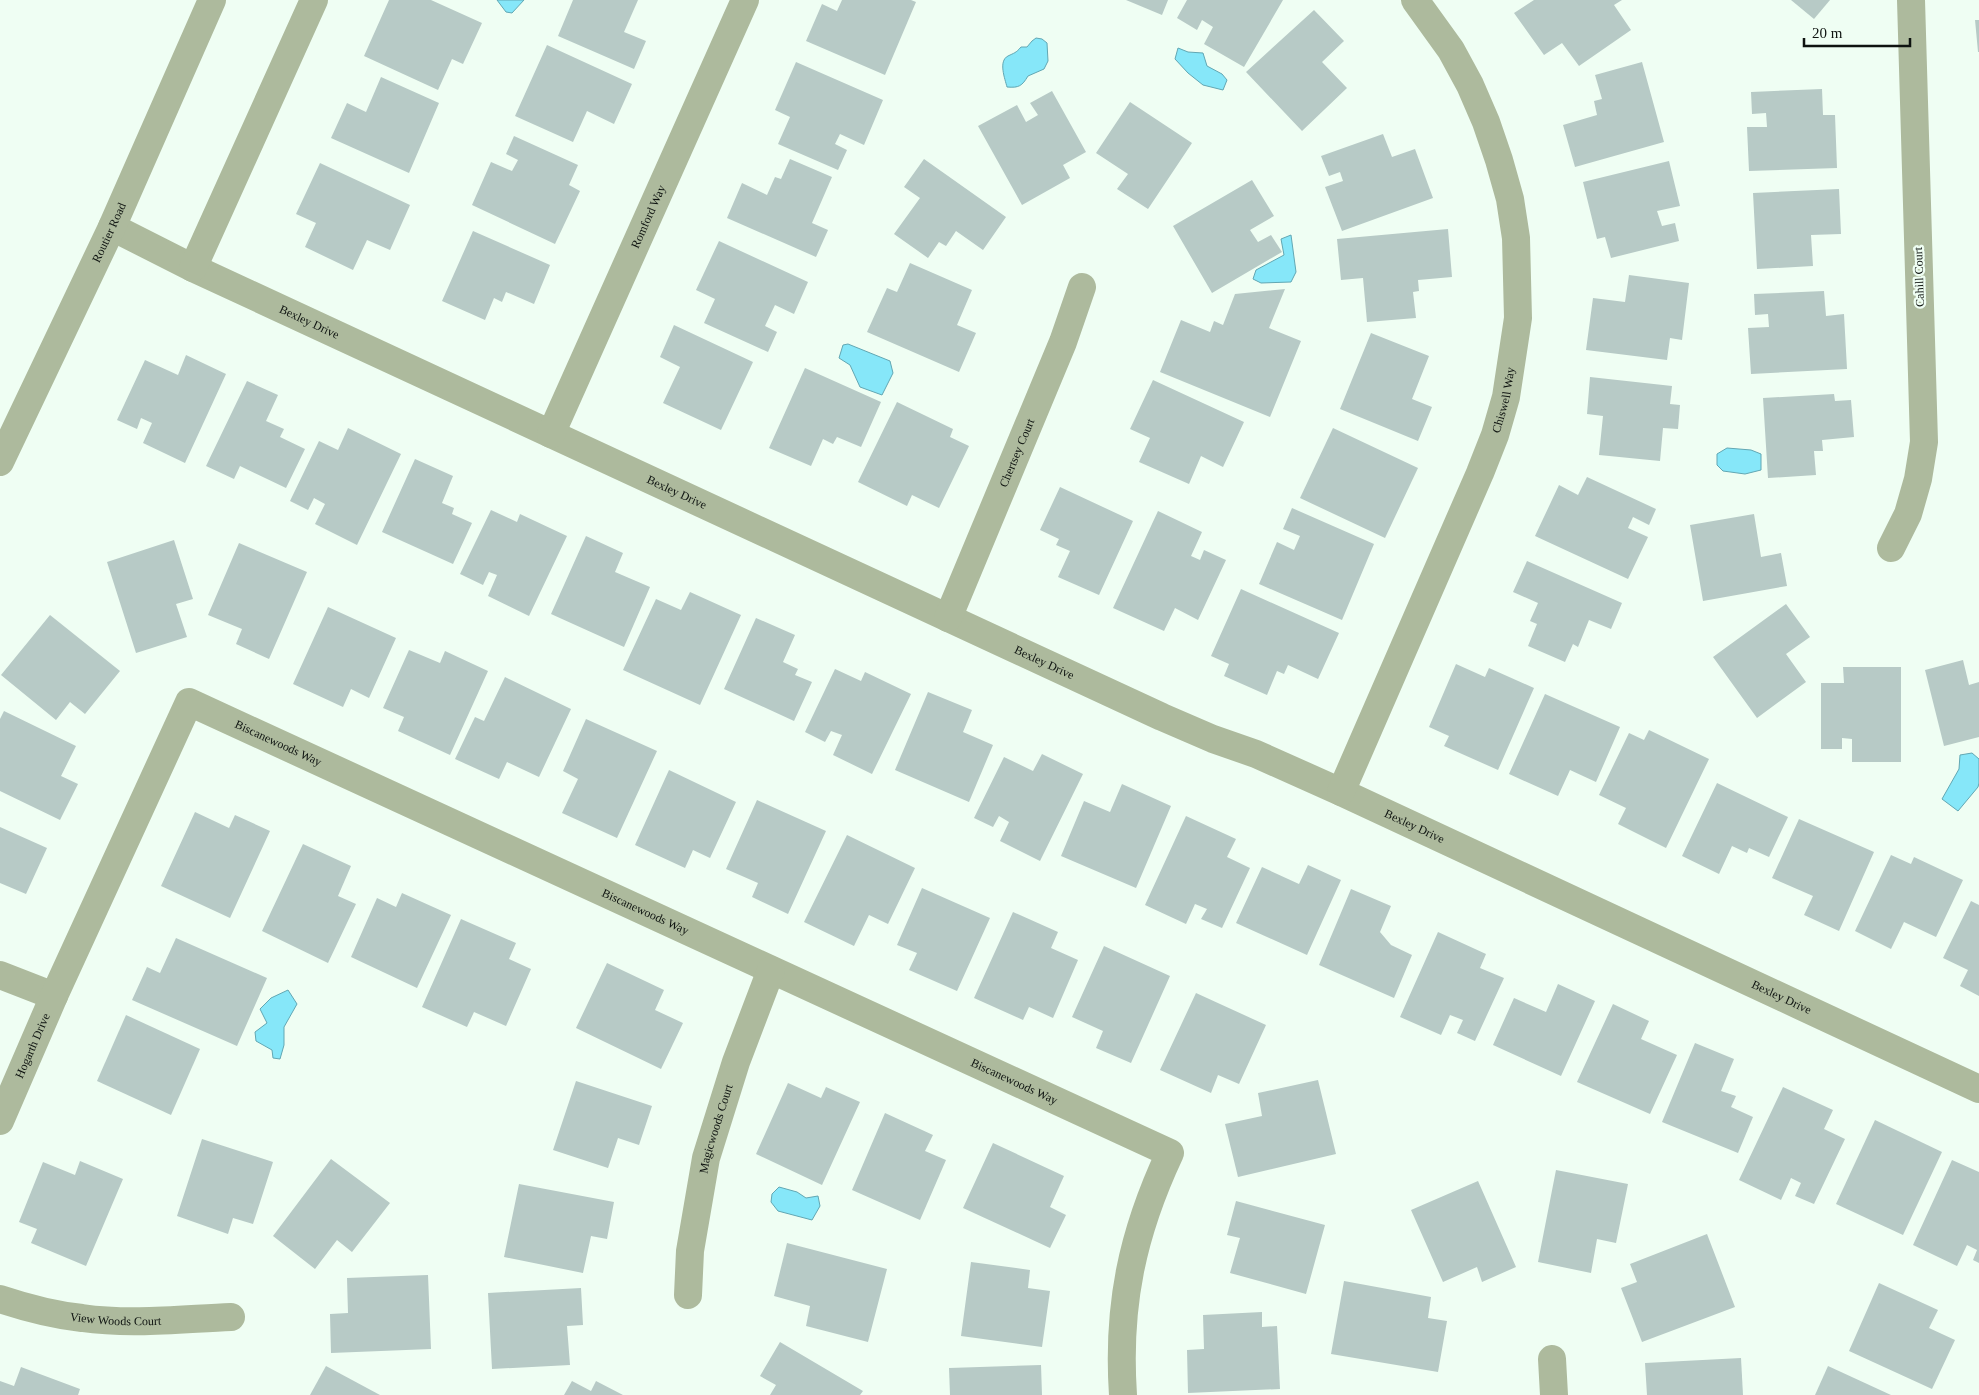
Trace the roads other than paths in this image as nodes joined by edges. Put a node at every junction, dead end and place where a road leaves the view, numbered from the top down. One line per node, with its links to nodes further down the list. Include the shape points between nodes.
1 (212, 0): 6 (street, Routier Road)
2 (314, 0): 7 (street)
3 (745, 0): 9 (street, Romford Way)
4 (1415, 0): 13 (street, Chiswell Way, via 1451,50 1470,85 1499,160 1510,198 1516,238 1518,318 1506,397 1495,435)
5 (1910, 0): 11 (street, Cahill Court, via 1924,442 1908,514)
6 (112, 227): 7 (street, Bexley Drive); 10 (street, Routier Road)
7 (193, 268): 9 (street, Bexley Drive)
8 (1082, 287): 12 (street, Chertsey Court, via 1063,342)
9 (551, 434): 12 (street, Bexley Drive)
10 (0, 462)
11 (1891, 548)
12 (948, 618): 13 (street, Bexley Drive, via 1162,717)
13 (1341, 792): 17 (street, Bexley Drive)
14 (771, 970): 16 (street, Biscanewoods Way, via 189,702); 19 (street, Magicwoods Court, via 736,1062 706,1158 690,1251); 23 (street, Biscanewoods Way, via 1170,1153 1144,1216 1125,1290)
15 (0, 975): 16 (street)
16 (54, 996): 18 (street, Hogarth Drive)
17 (1979, 1089)
18 (0, 1121)
19 (688, 1294)
20 (0, 1299): 21 (street, View Woods Court, via 83,1318 125,1321)
21 (232, 1317)
22 (1552, 1359): 24 (street)
23 (1123, 1395)
24 (1554, 1395)

